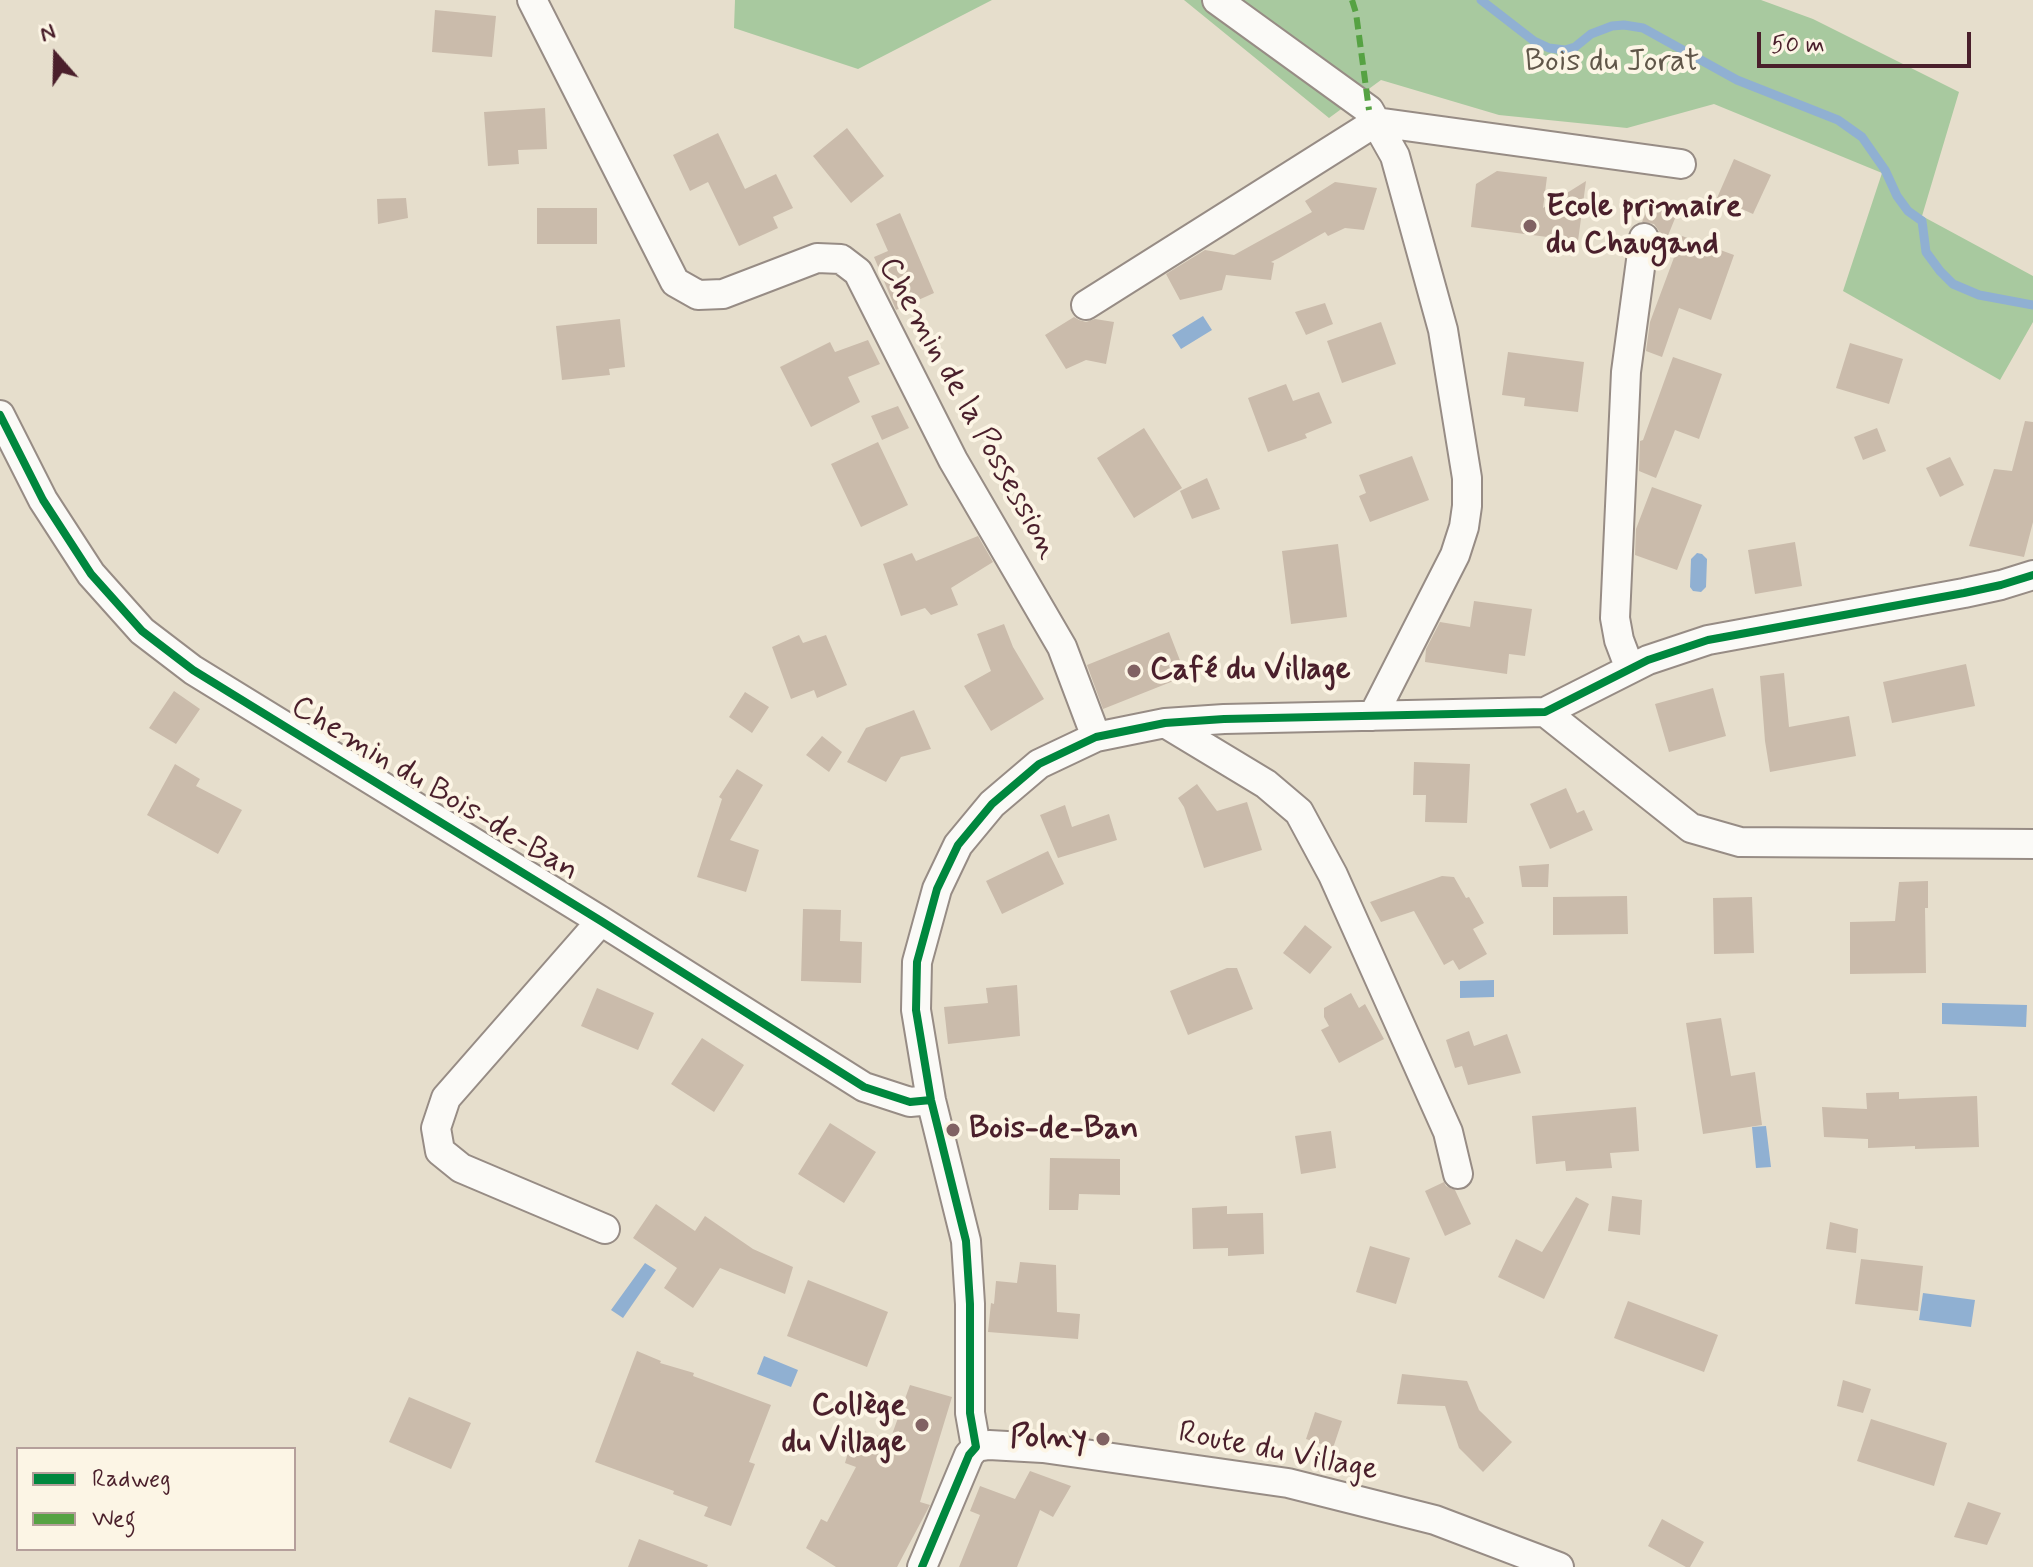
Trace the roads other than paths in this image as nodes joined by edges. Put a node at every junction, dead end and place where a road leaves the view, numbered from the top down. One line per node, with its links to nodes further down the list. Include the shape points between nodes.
1 (532, 0): 13 (street, Chemin de la Possession, via 675,282 698,295 723,294 817,258 841,259 858,272 953,460 1062,647)
2 (1217, 0): 3 (street, via 1369,110)
3 (1376, 122): 4 (street); 6 (street); 11 (street, via 1395,156 1443,330 1467,492 1455,555)
4 (1681, 164)
5 (1644, 238): 9 (street, via 1626,372 1615,618)
6 (1086, 305)
7 (0, 415): 15 (street, Chemin du Bois-de-Ban, via 43,500 91,574 142,631 193,670)
8 (2033, 575): 9 (street, via 1964,593 1708,640)
9 (1630, 669): 10 (street)
10 (1545, 712): 11 (street); 14 (street, via 1691,828 1740,842)
11 (1373, 716): 12 (street)
12 (1165, 723): 13 (street); 17 (street, via 1266,784 1299,812 1333,875 1448,1132)
13 (1096, 737): 16 (street, via 1039,764 992,804 958,845 937,889 917,962 916,1010)
14 (2033, 844)
15 (601, 921): 16 (street, Chemin du Bois-de-Ban, via 864,1087 910,1102); 18 (street, Chemin du Bois-de-Ban, via 446,1098 436,1128 440,1151 461,1168)
16 (931, 1100): 19 (street, via 966,1241 970,1413)
17 (1458, 1174)
18 (605, 1229)
19 (976, 1447): 20 (street); 21 (street, Route du Village, via 1043,1448 1288,1483 1435,1520)
20 (922, 1567)
21 (1559, 1567)

